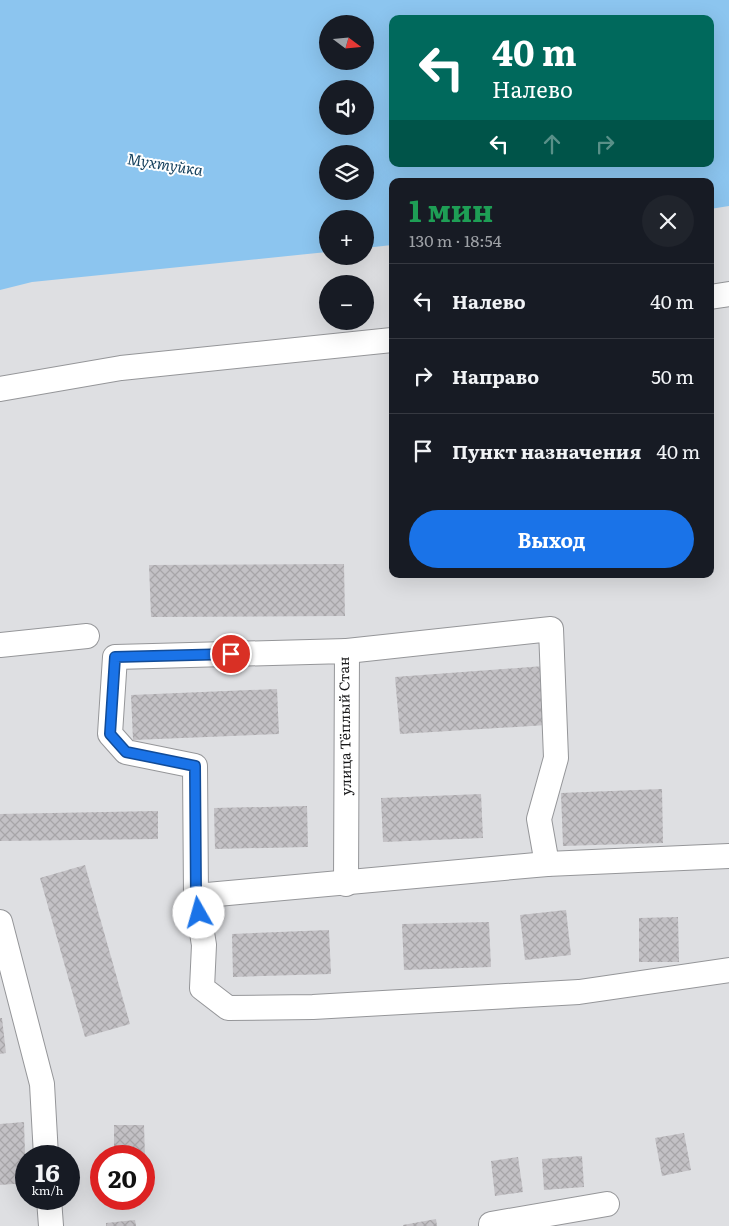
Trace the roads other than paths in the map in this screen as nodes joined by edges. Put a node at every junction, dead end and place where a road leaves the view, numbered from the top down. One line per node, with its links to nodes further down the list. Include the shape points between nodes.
1 (729, 294): 2 (street)
2 (714, 296)
3 (389, 340): 4 (street, via 121,368)
4 (0, 389)
5 (87, 636): 6 (street)
6 (0, 645)
7 (346, 650): 9 (street, via 551,629 556,758 539,819); 10 (street, улица Тёплый Стан); 11 (street, улица Тёплый Стан, via 115,657 110,734 126,752 195,766)
8 (729, 856): 9 (street)
9 (547, 864): 10 (street)
10 (346, 884): 11 (street)
11 (196, 896): 14 (street, via 204,945 202,988 228,1008 313,1007 579,992)
12 (0, 922): 13 (street)
13 (6, 963): 15 (street, via 42,1084)
14 (729, 970)
15 (45, 1145)
16 (606, 1204): 19 (street)
17 (49, 1210): 18 (street)
18 (50, 1226)
19 (491, 1226)

